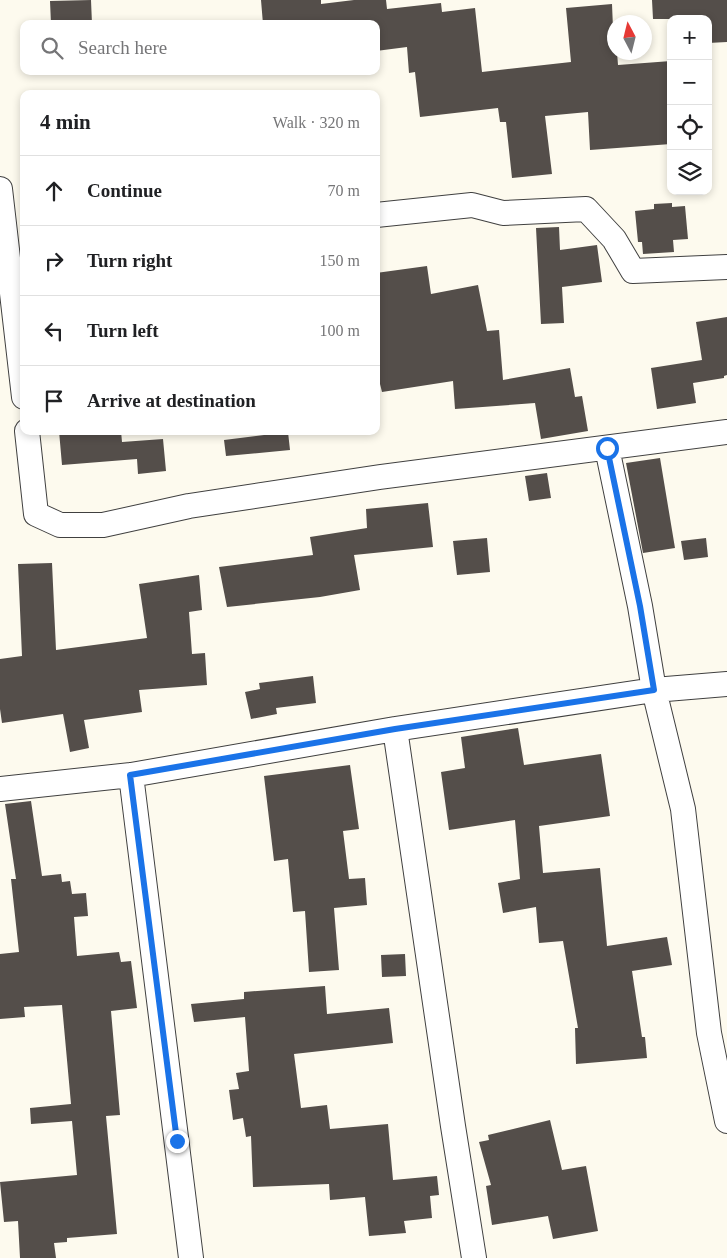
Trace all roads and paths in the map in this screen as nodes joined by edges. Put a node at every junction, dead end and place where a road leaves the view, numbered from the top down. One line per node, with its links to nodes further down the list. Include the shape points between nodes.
1 (0, 189): 3 (street)
2 (380, 215): 4 (street, via 472,205 502,213 586,209 614,240 633,271)
3 (16, 253): 5 (street)
4 (727, 266)
5 (20, 325)
6 (727, 432): 8 (street)
7 (28, 435): 8 (street, via 36,514 60,524 103,525 189,506)
8 (607, 448): 10 (street)
9 (727, 684): 10 (street)
10 (654, 690): 11 (street); 14 (street, via 683,809)
11 (395, 729): 12 (street); 17 (street)
12 (130, 775): 13 (street); 16 (street)
13 (0, 789)
14 (718, 1032): 15 (street)
15 (727, 1121)
16 (191, 1258)
17 (474, 1258)

